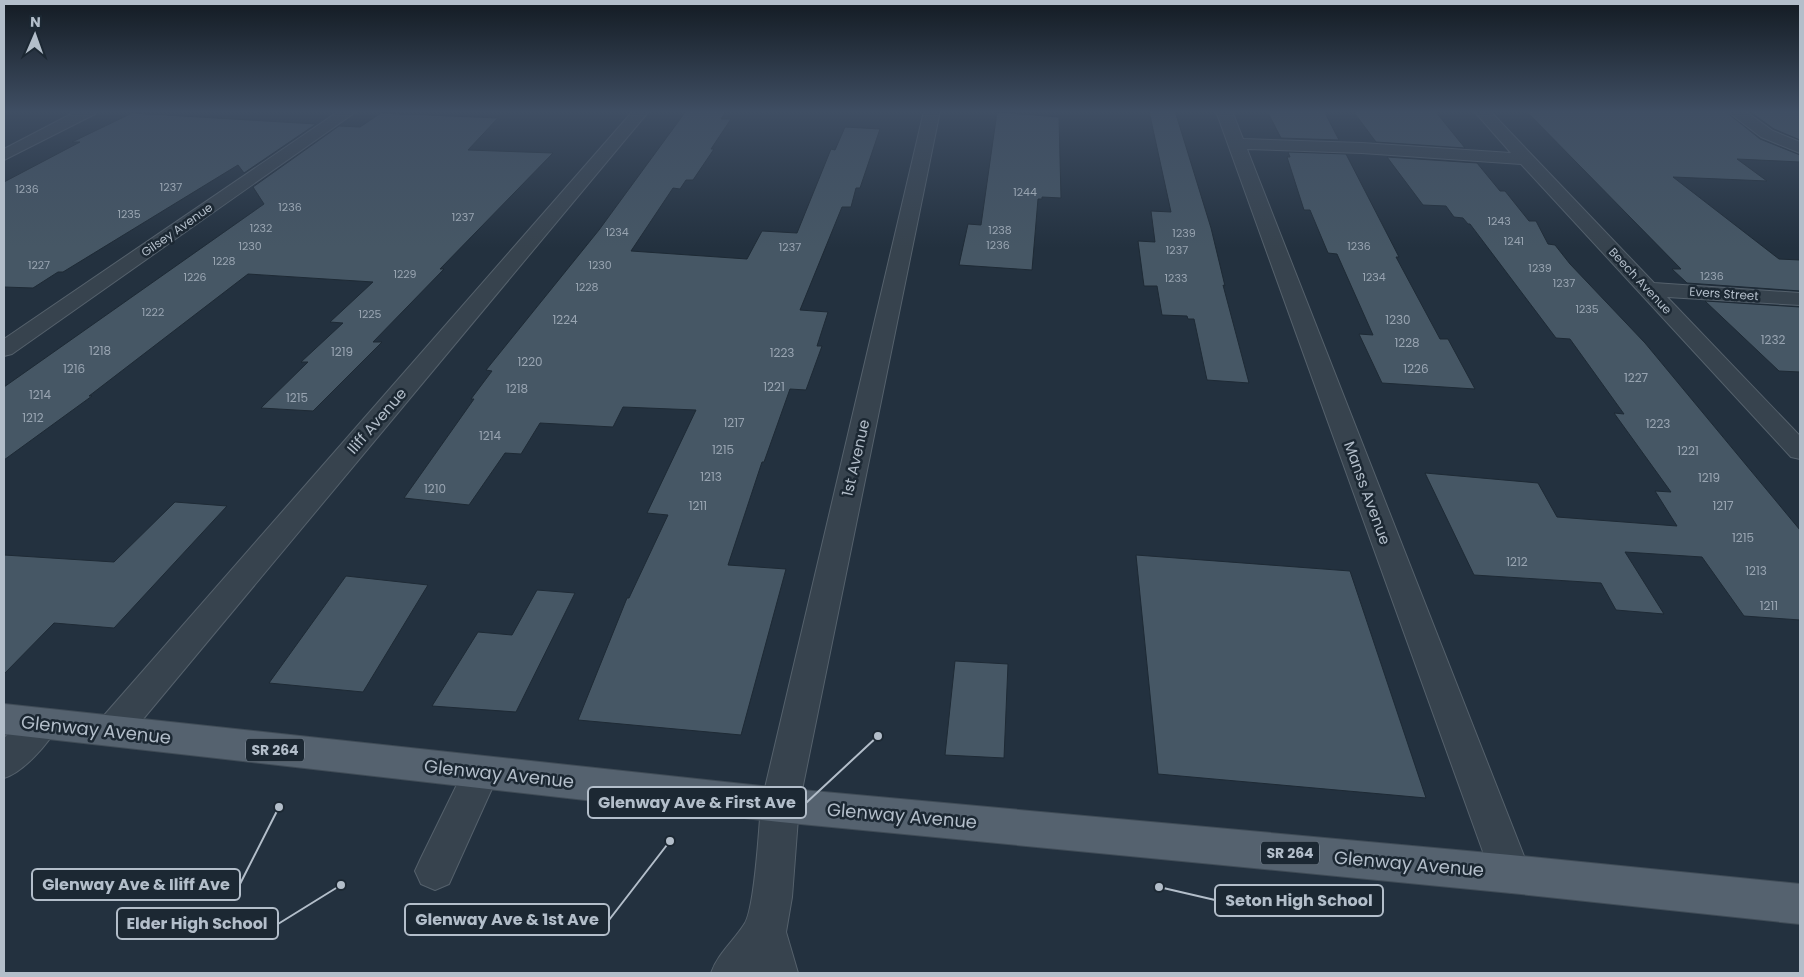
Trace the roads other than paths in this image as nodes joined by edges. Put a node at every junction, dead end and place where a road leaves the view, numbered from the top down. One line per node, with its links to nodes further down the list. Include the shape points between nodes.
1 (284, 157): 10 (street, Gilsey Avenue)
2 (603, 157): 14 (street, Iliff Avenue)
3 (922, 157): 17 (street, 1st Avenue)
4 (1243, 157): 19 (street, Manss Avenue)
5 (1489, 157): 7 (street)
6 (1522, 157): 7 (street, Beech Avenue)
7 (1524, 159): 8 (street, Beech Avenue)
8 (1648, 289): 9 (street, Evers Street); 11 (street, Beech Avenue)
9 (1800, 299)
10 (4, 350)
11 (1800, 451)
12 (4, 720): 13 (main road, Glenway Avenue / SR 264)
13 (40, 724): 14 (main road, Glenway Avenue / SR 264); 15 (street)
14 (112, 731): 16 (main road, Glenway Avenue / SR 264)
15 (4, 762)
16 (481, 772): 17 (main road, Glenway Avenue / SR 264); 18 (street)
17 (780, 805): 19 (main road, Glenway Avenue / SR 264); 21 (street, 1st Avenue, via 772,897)
18 (435, 872)
19 (1511, 874): 20 (main road, Glenway Avenue / SR 264)
20 (1800, 904)
21 (765, 932): 22 (street); 23 (street)
22 (732, 973)
23 (776, 973)

